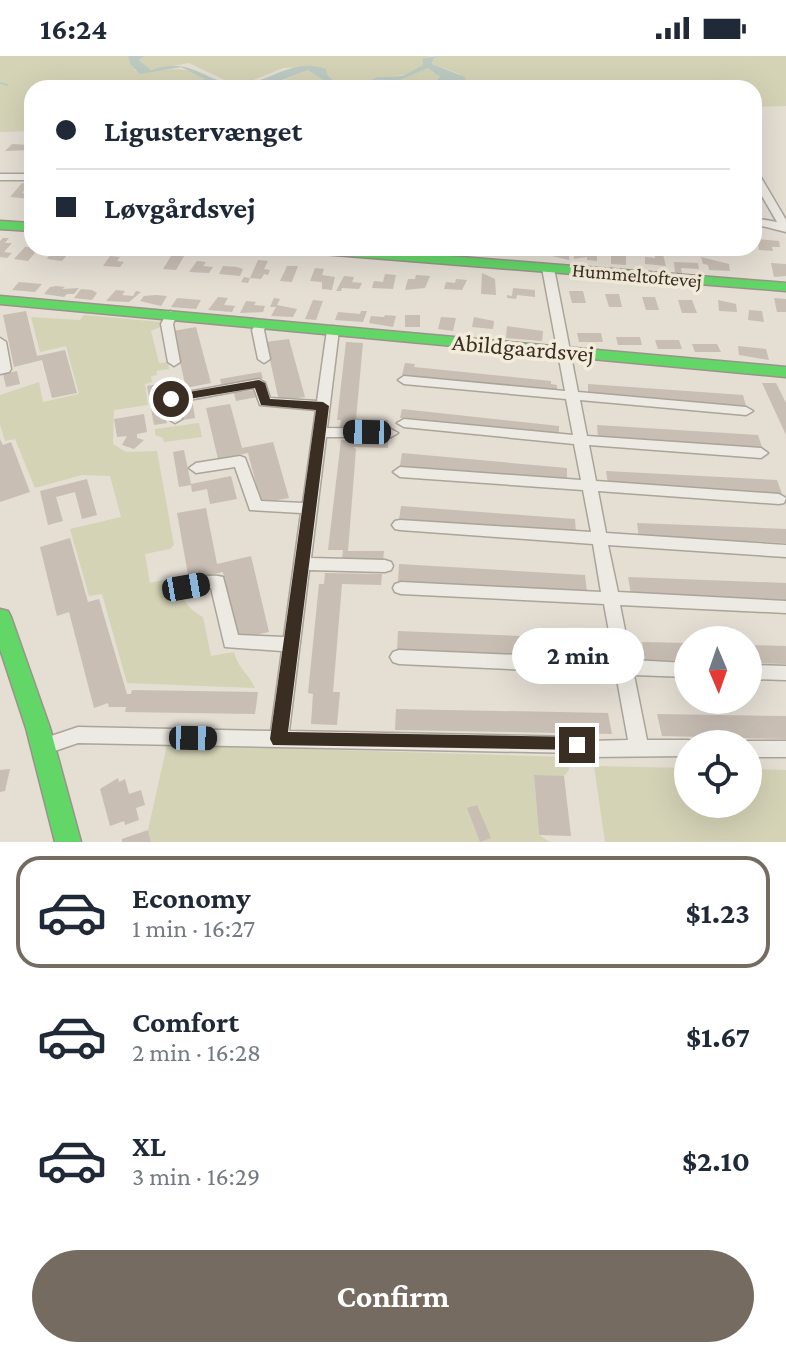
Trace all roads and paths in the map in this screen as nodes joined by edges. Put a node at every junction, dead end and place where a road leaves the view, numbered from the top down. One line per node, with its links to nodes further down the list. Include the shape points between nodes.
1 (0, 177): 2 (street)
2 (24, 177)
3 (762, 188): 7 (street)
4 (762, 223): 7 (street)
5 (0, 225): 6 (street)
6 (24, 226)
7 (785, 228)
8 (397, 256): 9 (street, Hummeltoftevej)
9 (548, 268): 10 (street, Hummeltoftevej); 16 (street)
10 (786, 287)
11 (0, 300): 12 (street, Abildgaardsvej)
12 (171, 315): 13 (street, Abildgaardsvej); 18 (street, via 167,324)
13 (261, 324): 14 (street, Abildgaardsvej); 17 (street)
14 (333, 330): 16 (street, Abildgaardsvej); 23 (street)
15 (0, 342): 19 (street, via 5,369)
16 (564, 351): 20 (street, Abildgaardsvej); 22 (street)
17 (264, 359)
18 (174, 362)
19 (0, 370)
20 (786, 372)
21 (404, 380): 22 (street)
22 (572, 396): 24 (street); 29 (street)
23 (323, 406): 25 (street, via 265,402 259,383 171,399); 27 (street)
24 (746, 411)
25 (175, 419)
26 (404, 423): 29 (street)
27 (319, 432): 28 (street); 35 (street)
28 (391, 433)
29 (580, 440): 30 (street); 33 (street)
30 (761, 453)
31 (196, 468): 35 (street, via 240,461 255,506)
32 (400, 472): 33 (street)
33 (589, 487): 34 (street); 37 (street)
34 (779, 499)
35 (309, 508): 39 (street)
36 (400, 525): 37 (street)
37 (599, 540): 38 (street); 43 (street)
38 (786, 551)
39 (302, 564): 40 (street); 46 (street)
40 (385, 566)
41 (186, 587): 46 (street, via 217,581 231,642)
42 (401, 588): 43 (street)
43 (610, 600): 44 (street); 48 (street)
44 (786, 607)
45 (0, 617): 53 (street)
46 (291, 644): 52 (street)
47 (399, 657): 48 (street)
48 (623, 667): 49 (street); 54 (street)
49 (674, 669)
50 (762, 672): 51 (street)
51 (786, 673)
52 (279, 739): 53 (street, via 78,735); 54 (street)
53 (43, 747): 58 (street)
54 (639, 747): 55 (street)
55 (674, 748)
56 (762, 749): 57 (street)
57 (786, 749)
58 (68, 842)

